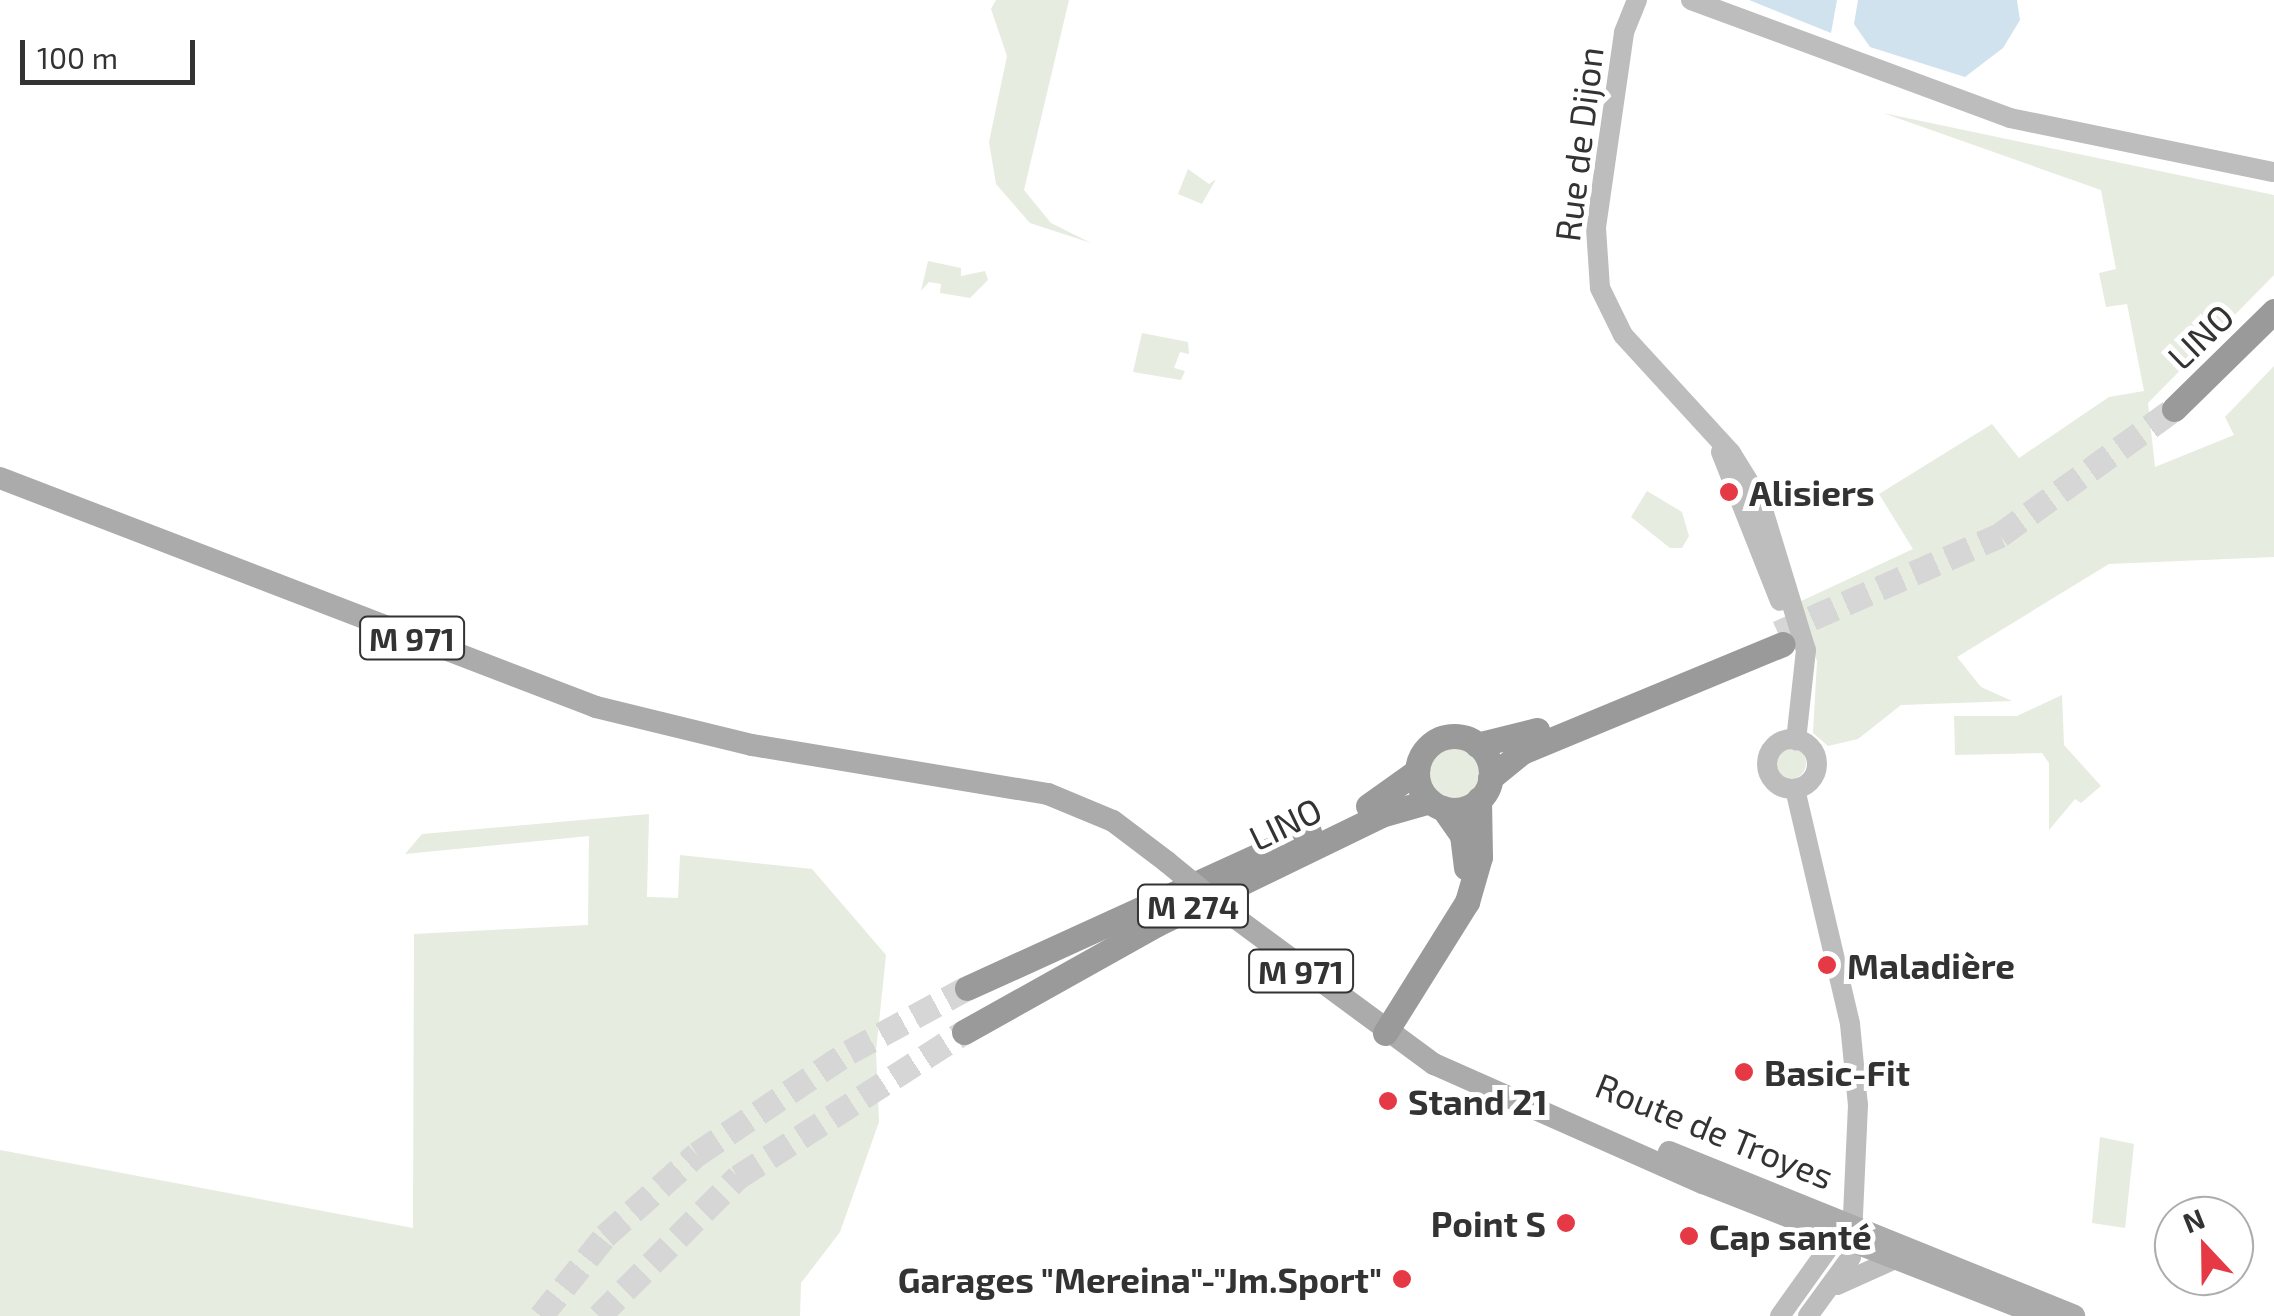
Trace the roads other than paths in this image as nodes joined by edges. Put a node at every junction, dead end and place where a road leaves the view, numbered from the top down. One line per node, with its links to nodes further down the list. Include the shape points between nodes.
1 (1637, 0): 7 (street, Rue de Dijon, via 1624,33 1597,220 1598,277 1622,334 1715,436)
2 (1691, 0): 3 (street, via 2010,118)
3 (2274, 172)
4 (2274, 312): 5 (highway, LINO, via 2176,415)
5 (2274, 328)
6 (0, 478): 16 (main road, M 971, bridge, via 596,708 714,738 1048,794 1113,821)
7 (1786, 633): 8 (street, Rue de Dijon, via 1808,669); 9 (highway, LINO, via 1535,731); 11 (highway, LINO, via 1522,752)
8 (1796, 740): 12 (street, Rue de Dijon, via 1817,763 1814,777); 12 (street, Rue de Dijon, via 1779,743 1767,764 1772,780)
9 (1477, 745): 10 (highway, LINO, via 1454,736 1436,741); 11 (highway)
10 (1417, 772): 13 (highway); 14 (highway, LINO / M 274, via 1366,806)
11 (1484, 788): 13 (highway, LINO); 16 (highway, via 1480,857 1468,902)
12 (1795, 789): 17 (street, Rue de Dijon, via 1850,1024 1859,1143)
13 (1436, 805): 15 (highway, LINO / M 274, via 1382,815 1169,918); 16 (highway, via 1462,835 1464,876 1394,1000)
14 (967, 988)
15 (964, 1032)
16 (1385, 1033): 17 (main road, M 971, via 1434,1064)
17 (1846, 1230): 18 (main road, M 971); 19 (street); 20 (street); 22 (main road, Route de Troyes / M 971)
18 (1894, 1260): 19 (street, via 1845,1278); 21 (main road, M 971)
19 (1814, 1308)
20 (1780, 1316)
21 (2042, 1316)
22 (2074, 1316)

